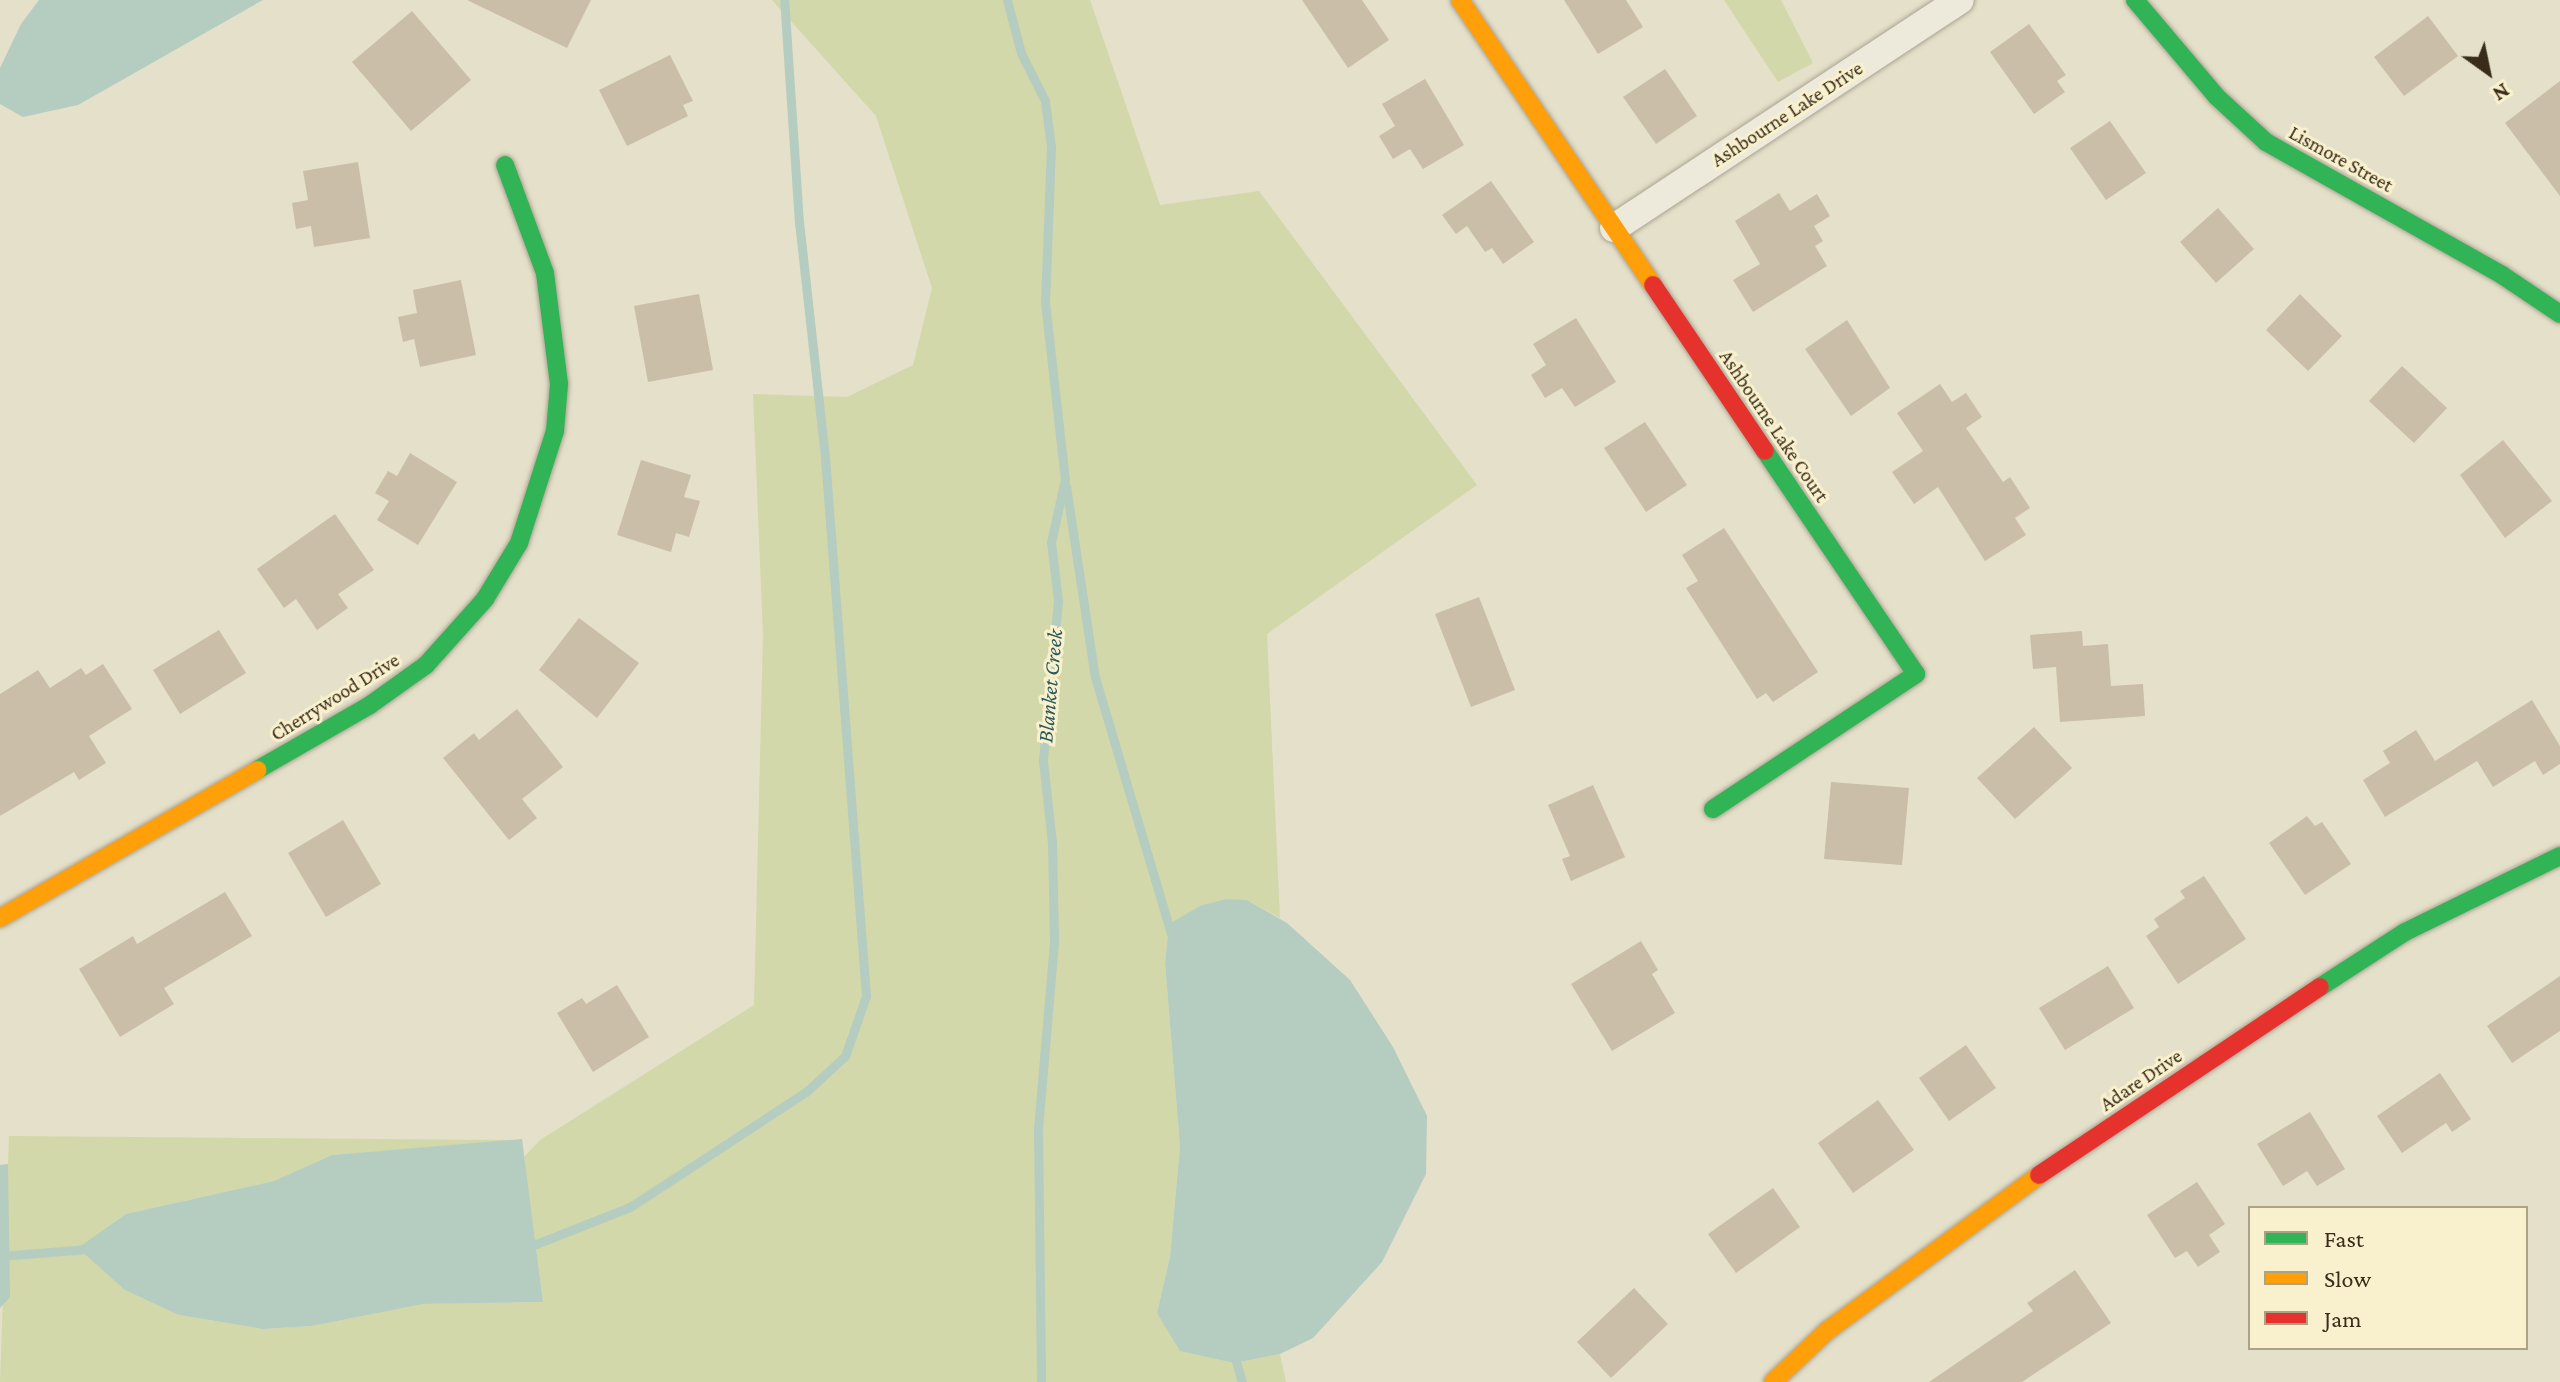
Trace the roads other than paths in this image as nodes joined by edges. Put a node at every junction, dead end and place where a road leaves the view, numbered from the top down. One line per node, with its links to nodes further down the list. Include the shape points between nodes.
1 (1460, 0): 5 (street, Ashbourne Lake Court)
2 (1960, 0): 5 (street, Ashbourne Lake Drive)
3 (2135, 0): 6 (street, Lismore Street, via 2217,97 2266,142 2502,275)
4 (505, 165): 9 (street, Cherrywood Drive, via 545,273 559,384 555,431 541,482 519,543 485,599 426,665 370,705)
5 (1614, 228): 7 (street, Ashbourne Lake Court, via 1916,674)
6 (2560, 314)
7 (1713, 809)
8 (2560, 856): 10 (street, Adare Drive, via 2405,932 2288,1007 1967,1224 1827,1331)
9 (0, 918)
10 (1773, 1382)

